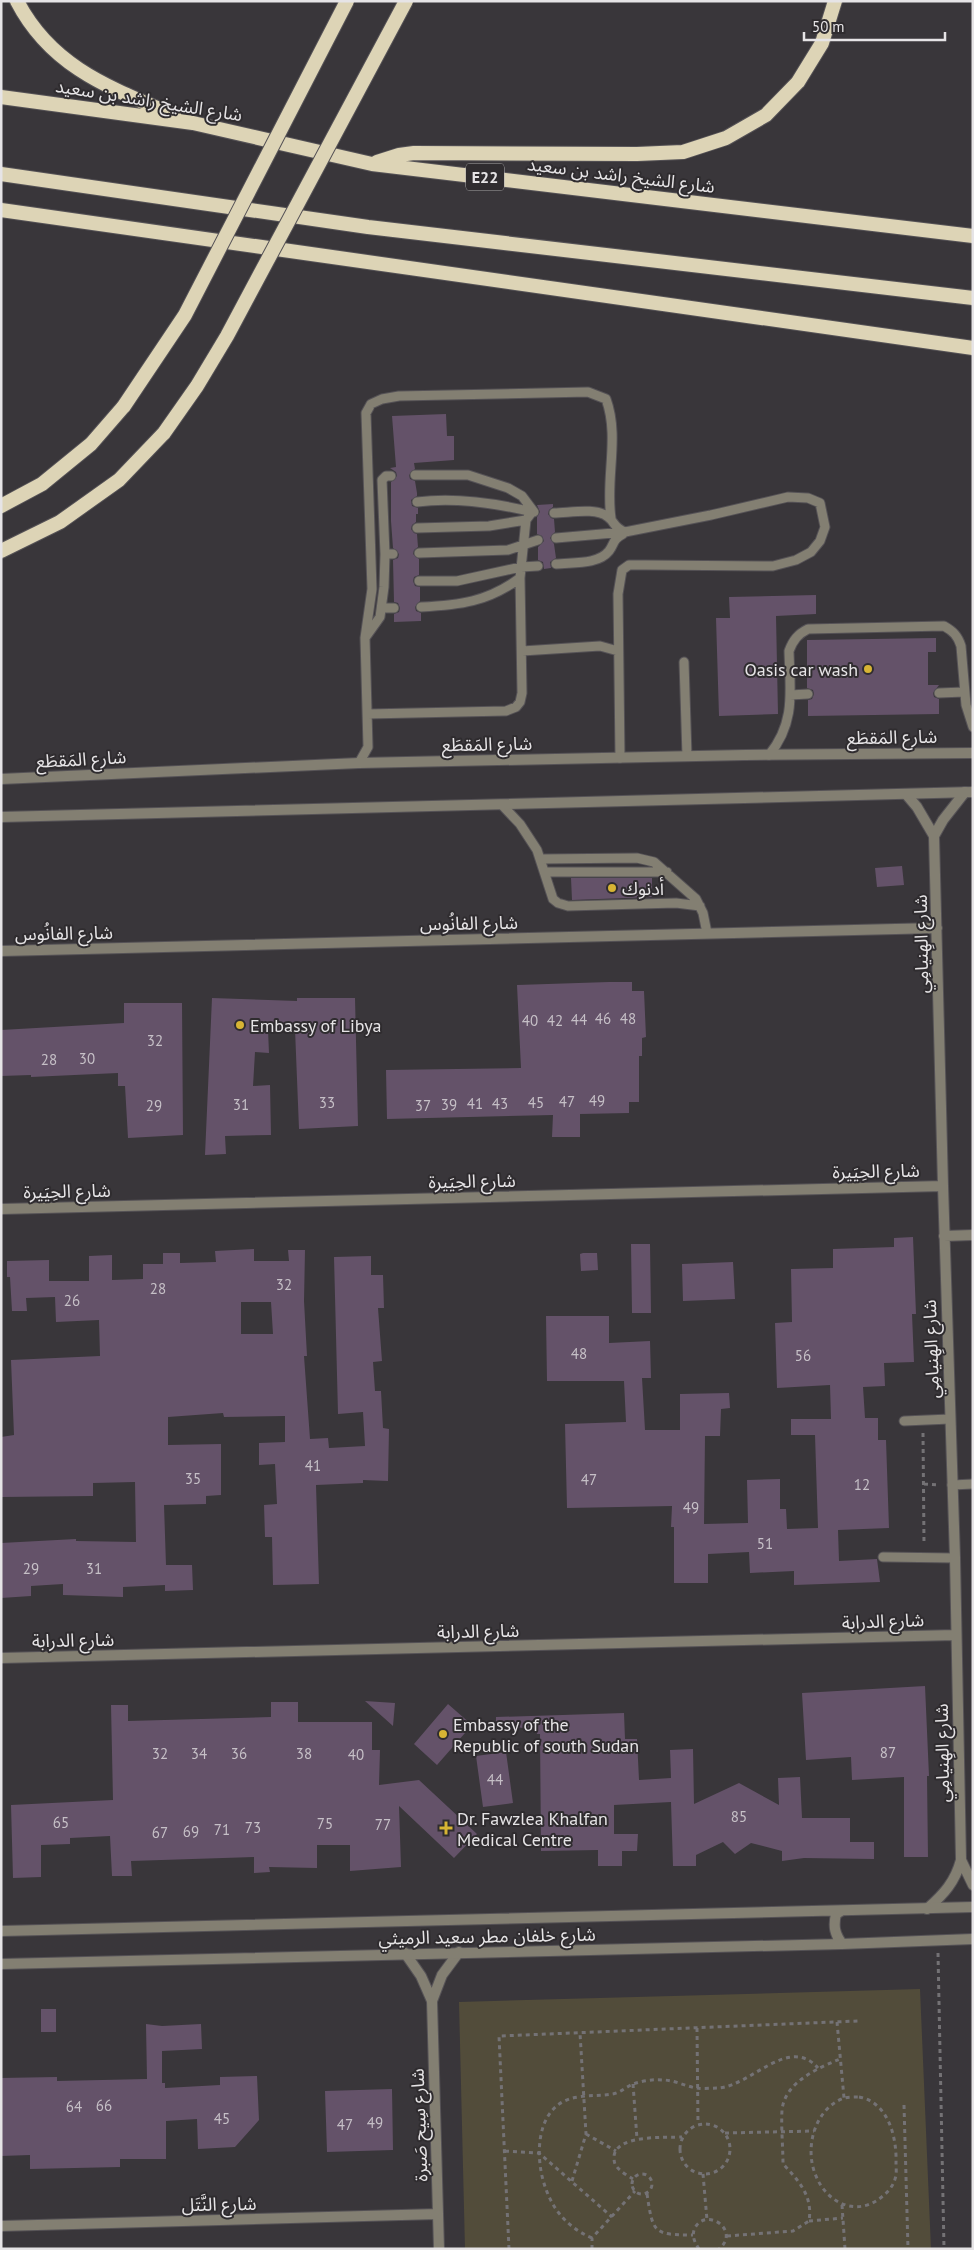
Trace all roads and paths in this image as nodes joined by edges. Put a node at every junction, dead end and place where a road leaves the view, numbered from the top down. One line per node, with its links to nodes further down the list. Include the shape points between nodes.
1 (17, 1): 6 (highway, via 35,30 56,54 82,73)
2 (347, 1): 16 (highway, bridge, via 185,315 124,406 90,444 42,484)
3 (406, 1): 25 (highway, bridge, via 227,336 198,386 164,433 119,480 60,522)
4 (835, 1): 7 (highway, via 822,43 798,82 766,114 726,138 683,152 414,153)
5 (1, 97): 6 (highway, شارع الشيخ راشد بن سعيد / E22)
6 (193, 123): 7 (highway, شارع الشيخ راشد بن سعيد / E22)
7 (372, 164): 10 (highway, شارع الشيخ راشد بن سعيد / E22)
8 (1, 174): 11 (highway, via 368,227)
9 (1, 210): 12 (highway)
10 (973, 236)
11 (973, 298)
12 (973, 348)
13 (415, 475): 18 (lane, via 468,475 508,488 522,496)
14 (391, 476): 33 (lane, via 382,480 387,506 389,554 389,586)
15 (417, 502): 18 (lane, via 446,499 498,505)
16 (1, 506)
17 (554, 514): 19 (lane, via 601,512)
18 (532, 515): 20 (lane, via 489,526); 24 (lane)
19 (611, 518): 21 (lane, via 617,528); 35 (lane, via 608,501 611,424 606,399 588,392 432,394 400,396 371,404 366,413 372,589)
20 (417, 528)
21 (625, 532): 22 (lane); 27 (lane, via 614,539 609,551 598,560); 37 (lane, via 788,497 820,502 825,527 810,552 796,560 773,566 629,565 622,570 618,594)
22 (556, 538)
23 (538, 540): 24 (lane)
24 (523, 544): 26 (lane, via 508,550); 29 (lane)
25 (1, 551)
26 (419, 553)
27 (556, 564)
28 (538, 566): 29 (lane)
29 (521, 568): 30 (lane); 31 (lane, via 457,581)
30 (520, 578): 32 (lane, via 504,590 467,604); 36 (lane)
31 (419, 582)
32 (421, 607)
33 (382, 608): 34 (lane); 35 (lane, via 380,618)
34 (394, 608)
35 (365, 638): 43 (lane)
36 (522, 650): 37 (lane, via 600,646); 43 (lane, via 522,693 516,707 506,711)
37 (618, 651): 48 (lane)
38 (684, 662): 47 (lane)
39 (964, 692): 40 (lane); 42 (lane, via 959,640 944,626 924,626 808,628 791,644 789,651); 44 (lane)
40 (939, 693)
41 (808, 694): 42 (lane)
42 (790, 695): 46 (lane, via 786,727)
43 (367, 714): 49 (lane, via 368,747)
44 (973, 727)
45 (973, 753): 46 (street, شارع المَقطَع)
46 (769, 755): 47 (street, شارع المَقطَع)
47 (687, 756): 48 (street, شارع المَقطَع)
48 (620, 758): 49 (street, شارع المَقطَع)
49 (359, 763): 50 (street, شارع المَقطَع)
50 (1, 779)
51 (969, 792): 52 (street); 55 (street, via 943,820)
52 (906, 794): 53 (street); 55 (street, شارع الهِنيامِي)
53 (502, 804): 54 (street); 56 (lane, via 526,832)
54 (1, 818)
55 (934, 836): 60 (street, شارع الهِنيامِي)
56 (541, 860): 57 (lane); 58 (lane, via 637,858 654,862)
57 (545, 872): 58 (lane); 59 (lane, via 553,899 563,905 676,903)
58 (667, 872): 59 (lane)
59 (700, 906): 61 (lane)
60 (937, 928): 61 (street, شارع الفانُوس); 63 (street, شارع الهِنيامِي)
61 (707, 933): 62 (street, شارع الفانُوس)
62 (1, 951)
63 (943, 1186): 64 (street, شارع الحِيَيرة); 66 (street, شارع الهِنيامِي)
64 (1, 1209)
65 (973, 1235): 66 (street)
66 (944, 1236): 67 (street, شارع الهِنيامِي)
67 (950, 1419): 68 (lane); 71 (street, شارع الهِنيامِي)
68 (923, 1420): 69 (lane); 73 (path)
69 (904, 1421)
70 (973, 1484): 71 (lane)
71 (952, 1485): 74 (street, شارع الهِنيامِي)
72 (883, 1557): 73 (lane)
73 (925, 1557): 74 (lane)
74 (955, 1558): 75 (street, شارع الهِنيامِي)
75 (955, 1636): 76 (street, شارع الدرابة); 77 (street, شارع الهِنيامِي)
76 (1, 1658)
77 (961, 1860): 78 (street, شارع الهِنيامِي); 80 (street, شارع الهِنيامِي, via 950,1886)
78 (973, 1885)
79 (973, 1907): 80 (street, شارع خلفان مطر سعيد الرميثي)
80 (927, 1908): 81 (street, شارع خلفان مطر سعيد الرميثي)
81 (842, 1910): 82 (street, شارع خلفان مطر سعيد الرميثي); 85 (street, via 836,1914 834,1925)
82 (1, 1931)
83 (973, 1939): 84 (street, شارع خلفان مطر سعيد الرميثي)
84 (938, 1940): 85 (street, شارع خلفان مطر سعيد الرميثي); 135 (path)
85 (842, 1944): 86 (street, شارع خلفان مطر سعيد الرميثي)
86 (459, 1952): 87 (street, شارع خلفان مطر سعيد الرميثي); 89 (street, شارع سِيح صَبرة, via 442,1975)
87 (405, 1953): 88 (street, شارع خلفان مطر سعيد الرميثي); 89 (street, شارع سِيح صَبرة, via 422,1976)
88 (1, 1964)
89 (432, 2001): 119 (street, شارع سِيح صَبرة)
90 (858, 2021): 91 (path)
91 (837, 2022): 92 (path); 94 (path)
92 (697, 2028): 93 (path); 97 (path)
93 (580, 2033): 98 (path); 109 (path, via 499,2036)
94 (840, 2059): 95 (path); 99 (path)
95 (818, 2068): 97 (path, via 811,2060 792,2057 777,2060 734,2084 721,2088); 102 (path, via 790,2091 782,2108)
96 (633, 2084): 97 (path, via 666,2080); 98 (path, via 615,2094); 107 (path)
97 (697, 2088): 101 (path)
98 (582, 2097): 105 (path); 110 (path, via 558,2104 546,2116)
99 (844, 2098): 103 (path, via 830,2107); 112 (path, via 869,2098 882,2109 890,2124)
100 (904, 2105): 111 (path)
101 (698, 2124): 104 (path, via 717,2126); 106 (path)
102 (782, 2132): 103 (path); 104 (path); 123 (path, via 783,2164 802,2184 811,2211)
103 (814, 2132): 118 (path, via 810,2151 812,2168 829,2196)
104 (725, 2133): 113 (path, via 730,2141 728,2161 721,2169)
105 (586, 2134): 108 (path); 115 (path)
106 (682, 2137): 107 (path); 113 (path, via 680,2147 685,2165 693,2172)
107 (637, 2139): 108 (path, via 619,2146)
108 (616, 2151): 114 (path, via 614,2160 617,2168)
109 (505, 2152): 110 (path); 129 (path)
110 (538, 2152): 115 (path); 127 (path, via 546,2193 556,2211 568,2225)
111 (905, 2152): 112 (path); 134 (path)
112 (896, 2153): 118 (path, via 896,2178 886,2194 872,2204 858,2208)
113 (703, 2174): 122 (path)
114 (633, 2179): 116 (path); 117 (path, via 644,2174 650,2177 652,2190)
115 (572, 2181): 120 (path)
116 (635, 2192): 117 (path); 120 (path)
117 (647, 2194): 125 (path, via 655,2229 668,2235)
118 (842, 2205): 121 (path)
119 (438, 2214): 124 (street, شارع النَّتَل); 128 (street, شارع سِيح صَبرة)
120 (612, 2217): 127 (path)
121 (843, 2218): 123 (path); 133 (path)
122 (708, 2220): 125 (path, via 700,2222); 126 (path, via 717,2221)
123 (809, 2221): 126 (path, via 792,2231)
124 (1, 2226)
125 (693, 2236): 131 (path)
126 (727, 2236): 132 (path)
127 (592, 2238): 130 (path)
128 (439, 2249)
129 (509, 2249)
130 (592, 2249)
131 (699, 2249)
132 (720, 2249)
133 (845, 2249)
134 (908, 2249)
135 (944, 2249)

